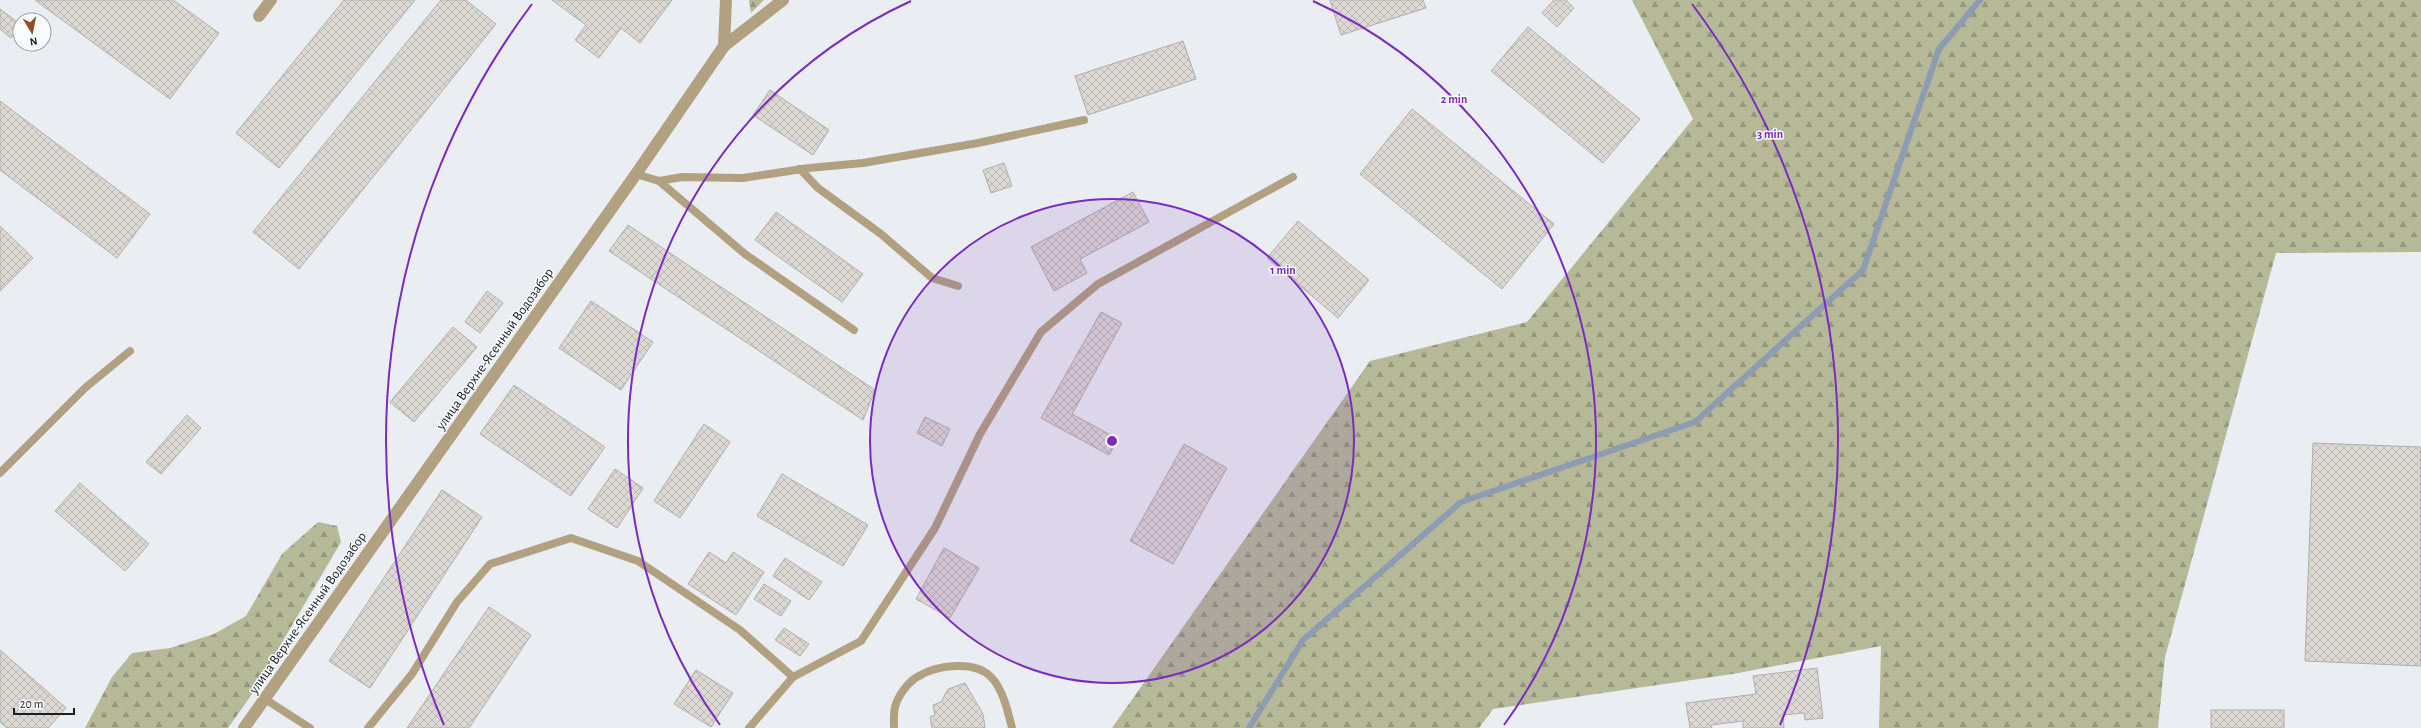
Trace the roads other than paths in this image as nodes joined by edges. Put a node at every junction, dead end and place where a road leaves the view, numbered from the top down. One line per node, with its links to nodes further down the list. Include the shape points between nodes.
1 (271, 0): 4 (street)
2 (726, 0): 5 (street)
3 (783, 0): 5 (street, улица Верхне-Ясенный Водозабор)
4 (259, 16)
5 (724, 46): 8 (street, улица Верхне-Ясенный Водозабор)
6 (1084, 120): 7 (lane, via 978,143 871,162)
7 (800, 169): 10 (lane, via 743,178 682,177); 11 (lane, via 818,188 881,234 932,278)
8 (636, 174): 10 (lane); 16 (street, улица Верхне-Ясенный Водозабор)
9 (1292, 177): 15 (lane, via 1098,284 1041,332 980,434 935,528 861,641)
10 (659, 180): 12 (lane, via 745,254)
11 (958, 286)
12 (854, 330)
13 (130, 351): 14 (lane, via 85,388)
14 (0, 473)
15 (793, 678): 19 (lane, via 740,630 638,561 571,538 490,564 456,602 412,674); 20 (lane)
16 (265, 700): 17 (street, улица Верхне-Ясенный Водозабор); 18 (lane)
17 (244, 728)
18 (310, 728)
19 (368, 728)
20 (748, 728)
21 (894, 728): 22 (lane, via 896,704 906,688 918,676 931,671 968,667 992,677 1008,711)
22 (1012, 728)

